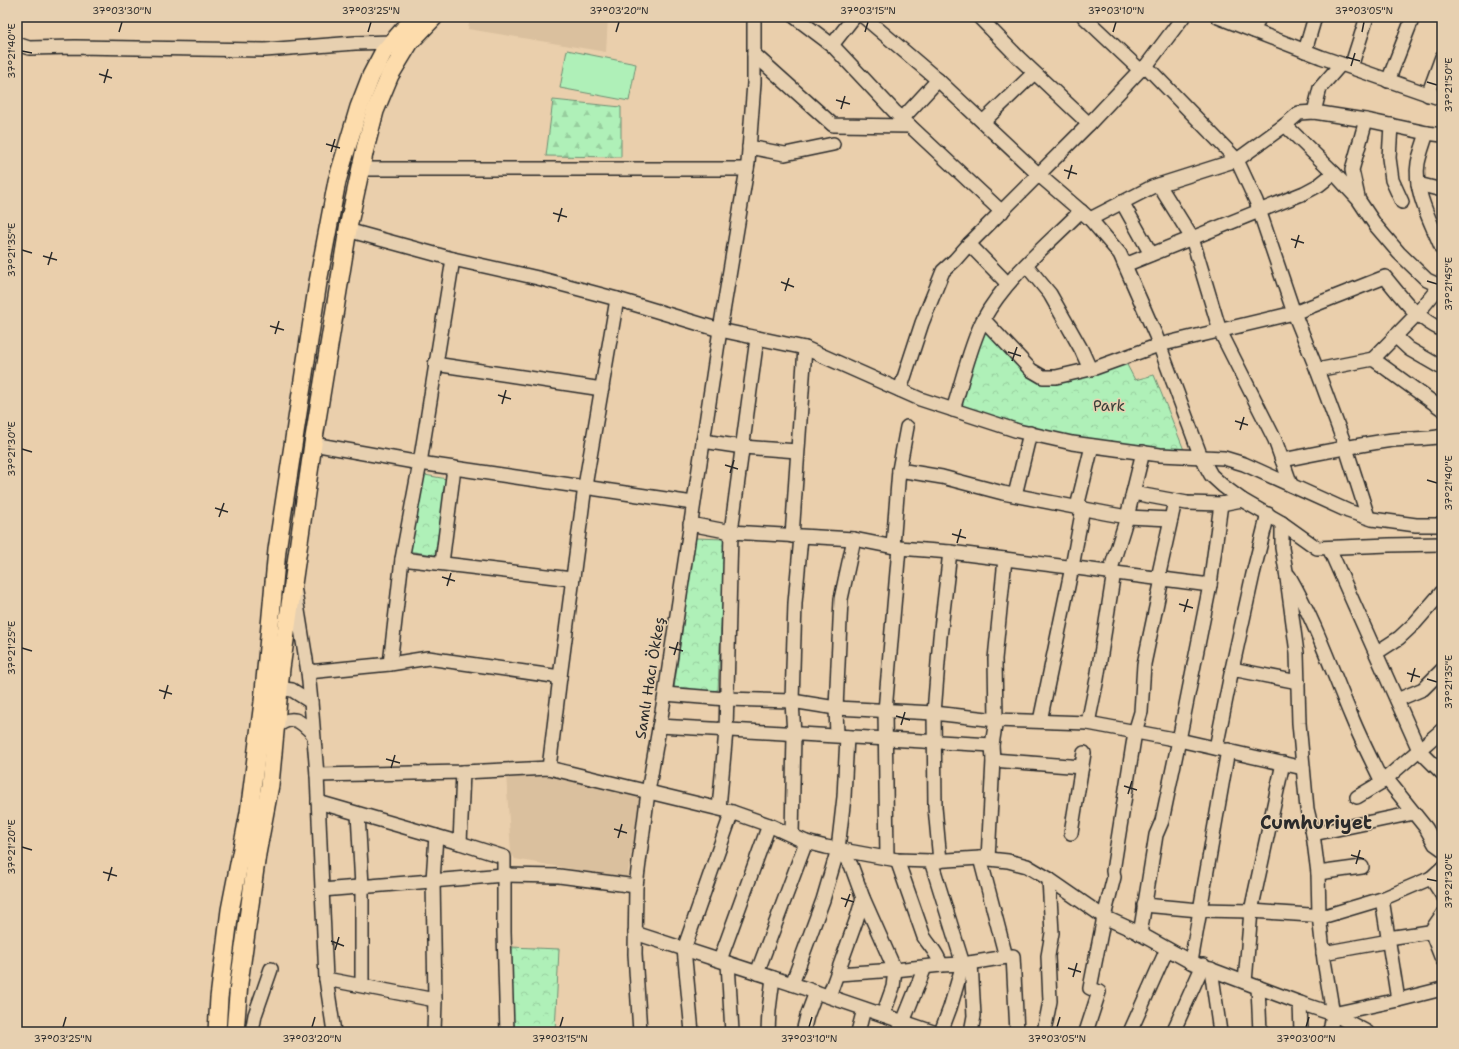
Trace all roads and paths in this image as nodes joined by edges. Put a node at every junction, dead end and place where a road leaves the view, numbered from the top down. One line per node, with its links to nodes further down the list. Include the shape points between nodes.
1 (417, 17): 16 (main road)
2 (434, 17): 41 (main road, via 410,42 390,75 375,111)
3 (754, 17): 20 (street, Samlı Hacı Ökkeş)
4 (795, 17): 18 (street)
5 (854, 17): 18 (street)
6 (864, 17): 25 (street)
7 (979, 17): 24 (street)
8 (1084, 17): 23 (street)
9 (1183, 17): 23 (street)
10 (1218, 17): 15 (street)
11 (1259, 17): 15 (street)
12 (1316, 17): 19 (street)
13 (1367, 17): 22 (street)
14 (1413, 17): 26 (street)
15 (1254, 31): 19 (street)
16 (393, 42): 17 (street, via 265,50 29,48); 140 (main road, via 383,53 371,76 350,135 337,181 318,282 277,550)
17 (17, 44)
18 (832, 45): 31 (street)
19 (1305, 51): 22 (street)
20 (754, 54): 31 (street, via 833,125); 39 (street, Samlı Hacı Ökkeş)
21 (1442, 57): 27 (street)
22 (1346, 66): 26 (street); 29 (street, via 1320,88)
23 (1143, 68): 33 (street); 40 (street)
24 (1034, 73): 32 (street); 33 (street)
25 (938, 80): 31 (street); 32 (street)
26 (1388, 81): 27 (street)
27 (1428, 95): 28 (street)
28 (1442, 100)
29 (1314, 112): 30 (street); 34 (street, via 1299,113)
30 (1366, 120): 35 (street); 48 (street, via 1352,170)
31 (906, 122): 52 (street)
32 (983, 122): 44 (street)
33 (1090, 124): 44 (street)
34 (1285, 125): 40 (street); 43 (street)
35 (1391, 125): 36 (street); 50 (street, via 1389,158 1392,180)
36 (1427, 133): 37 (street); 45 (street, via 1418,163)
37 (1442, 135)
38 (833, 144): 39 (street, via 785,154)
39 (749, 147): 42 (street, Samlı Hacı Ökkeş)
40 (1237, 160): 46 (street); 51 (street)
41 (361, 169): 42 (street); 54 (main road)
42 (747, 169): 68 (street, Samlı Hacı Ökkeş)
43 (1334, 172): 48 (street); 51 (street, via 1319,185 1304,193)
44 (1039, 175): 52 (street); 53 (street)
45 (1418, 184): 47 (street); 57 (street)
46 (1159, 185): 49 (street); 55 (street)
47 (1442, 190)
48 (1358, 199): 63 (street, via 1399,253 1427,280)
49 (1122, 202): 53 (street); 58 (street)
50 (1402, 202)
51 (1259, 210): 55 (street); 65 (street)
52 (1002, 212): 56 (street)
53 (1086, 215): 60 (street); 61 (street, via 1120,254)
54 (348, 230): 59 (street); 88 (main road)
55 (1192, 238): 58 (street); 70 (street)
56 (969, 244): 62 (street); 81 (street, via 943,271 922,323)
57 (1442, 249)
58 (1151, 254): 61 (street)
59 (453, 259): 64 (street, via 538,278); 76 (street)
60 (1026, 265): 62 (street); 78 (street, via 1050,294)
61 (1124, 265): 73 (street)
62 (1007, 283): 67 (street)
63 (1441, 286): 66 (street)
64 (617, 300): 68 (street); 80 (street)
65 (1294, 313): 66 (street, via 1385,276); 70 (street); 79 (street)
66 (1417, 314): 69 (street); 71 (street)
67 (984, 320): 78 (street, via 1031,370 1043,377 1056,377); 83 (street)
68 (720, 330): 72 (street); 87 (street, Samlı Hacı Ökkeş)
69 (1442, 330)
70 (1220, 331): 73 (street); 95 (street, via 1275,440)
71 (1395, 336): 75 (street); 77 (street, via 1409,349)
72 (757, 338): 74 (street); 90 (street)
73 (1159, 345): 78 (street); 94 (street)
74 (805, 348): 81 (street); 92 (street)
75 (1373, 359): 79 (street); 82 (street)
76 (435, 364): 80 (street); 96 (street)
77 (1442, 368)
78 (1090, 369)
79 (1317, 370): 91 (street)
80 (602, 389): 100 (street)
81 (900, 390): 83 (street)
82 (1442, 409)
83 (953, 410): 85 (street)
84 (907, 427): 98 (street)
85 (1030, 433): 89 (street); 102 (street)
86 (1442, 436): 91 (street)
87 (703, 442): 90 (street); 105 (street, Samlı Hacı Ökkeş)
88 (313, 444): 96 (street); 130 (main road)
89 (1092, 446): 93 (street); 107 (street)
90 (743, 447): 92 (street); 115 (street)
91 (1346, 448): 95 (street); 110 (street)
92 (797, 451): 116 (street)
93 (1143, 452): 94 (street); 101 (street)
94 (1201, 457): 99 (street, via 1224,458 1244,464); 103 (street, via 1211,475)
95 (1282, 460): 99 (street)
96 (420, 463): 97 (street); 122 (street)
97 (454, 468): 100 (street); 124 (street)
98 (899, 470): 102 (street, via 942,477); 119 (street)
99 (1291, 485): 110 (street)
100 (585, 486): 105 (street); 128 (street)
101 (1133, 493): 104 (street); 109 (street)
102 (1015, 495): 107 (street)
103 (1242, 500): 106 (street); 108 (street)
104 (1175, 501): 106 (street); 111 (street)
105 (693, 503): 113 (street, Samlı Hacı Ökkeş)
106 (1221, 504): 131 (street)
107 (1080, 508): 109 (street); 125 (street)
108 (1268, 514): 112 (street); 135 (street)
109 (1127, 517): 111 (street); 127 (street)
110 (1368, 518): 114 (street, via 1416,526)
111 (1171, 519): 129 (street)
112 (1282, 523): 120 (street, via 1317,548); 126 (street, via 1282,548)
113 (690, 524): 115 (street); 141 (street, Samlı Hacı Ökkeş)
114 (1442, 525)
115 (731, 532): 116 (street); 142 (street)
116 (797, 536): 117 (street); 144 (street)
117 (854, 539): 119 (street); 146 (street, via 841,599)
118 (1442, 544): 120 (street)
119 (896, 547): 121 (street); 147 (street)
120 (1329, 548): 133 (street)
121 (950, 552): 123 (street); 148 (street)
122 (402, 559): 124 (street); 134 (street)
123 (1005, 559): 125 (street); 149 (street, via 995,659)
124 (442, 563): 128 (street)
125 (1072, 567): 127 (street); 150 (street)
126 (1286, 571): 139 (street, via 1297,653); 175 (street, via 1299,593 1352,718)
127 (1112, 572): 129 (street); 151 (street)
128 (572, 579): 138 (street)
129 (1160, 579): 131 (street); 156 (street, via 1144,664 1140,712)
130 (293, 580): 137 (street); 140 (main road)
131 (1210, 585): 161 (street)
132 (1442, 592): 133 (street, via 1399,638)
133 (1376, 653): 143 (street)
134 (390, 664): 137 (street); 138 (street, via 428,658)
135 (1232, 669): 139 (street); 164 (street)
136 (1442, 670): 143 (street, via 1423,689)
137 (308, 672): 145 (street)
138 (560, 677): 170 (street)
139 (1298, 682): 171 (street)
140 (272, 687): 145 (street, via 292,690); 153 (main road); 248 (main road, via 230,910)
141 (665, 694): 142 (street); 152 (street, Samlı Hacı Ökkeş)
142 (726, 699): 144 (street); 155 (street)
143 (1397, 700): 165 (street)
144 (792, 701): 146 (street); 158 (street)
145 (311, 702): 157 (street)
146 (836, 708): 147 (street); 159 (street)
147 (884, 711): 148 (street); 160 (street)
148 (934, 713): 149 (street); 162 (street)
149 (996, 720): 150 (street); 163 (street)
150 (1040, 721): 151 (street)
151 (1088, 724): 156 (street)
152 (660, 726): 155 (street); 176 (street, Samlı Hacı Ökkeş)
153 (275, 728): 157 (street, via 288,720 296,720); 249 (main road, via 270,785 257,854 239,983)
154 (1442, 730): 165 (street)
155 (726, 731): 158 (street); 179 (street)
156 (1135, 732): 161 (street); 213 (street, via 1114,877)
157 (313, 734): 174 (street)
158 (794, 735): 159 (street); 186 (street)
159 (842, 736): 160 (street); 190 (street, via 844,797)
160 (885, 740): 162 (street); 192 (street)
161 (1179, 740): 164 (street); 208 (street, via 1162,820 1156,835)
162 (935, 743): 163 (street); 194 (street)
163 (992, 745): 167 (street)
164 (1222, 749): 168 (street); 209 (street)
165 (1419, 750): 173 (street); 175 (street)
166 (1084, 753): 169 (street)
167 (993, 760): 169 (street); 193 (street)
168 (1283, 763): 171 (street); 210 (street)
169 (1082, 767): 184 (street)
170 (549, 768): 172 (street); 176 (street)
171 (1303, 768): 185 (street, via 1307,810)
172 (463, 772): 174 (street); 189 (street)
173 (1442, 773)
174 (317, 775): 178 (street)
175 (1384, 780): 177 (street); 181 (street)
176 (648, 792): 179 (street); 203 (street, Samlı Hacı Ökkeş)
177 (1357, 797)
178 (318, 802): 182 (street); 204 (street)
179 (719, 808): 180 (street)
180 (732, 812): 183 (street); 219 (street)
181 (1414, 813): 185 (street); 191 (street, via 1435,844)
182 (358, 814): 187 (street); 202 (street)
183 (769, 825): 186 (street); 223 (street)
184 (1071, 833)
185 (1313, 834): 197 (street)
186 (792, 835): 188 (street)
187 (436, 836): 189 (street); 201 (street)
188 (806, 842): 190 (street); 230 (street)
189 (460, 843): 198 (street, via 504,857)
190 (838, 849): 192 (street); 206 (street, via 851,865); 235 (street, via 823,900)
191 (1442, 849)
192 (892, 859): 194 (street); 225 (street, via 924,937 937,953)
193 (984, 859): 194 (street); 200 (street, via 1027,866); 221 (street)
194 (936, 861): 224 (street)
195 (1362, 867): 197 (street)
196 (1442, 868): 199 (street)
197 (1318, 873): 211 (street)
198 (504, 874): 201 (street); 203 (street, via 559,876); 253 (street)
199 (1431, 878): 205 (street); 207 (street)
200 (1049, 879): 213 (street); 264 (street, via 1052,933 1048,956 1050,1001)
201 (433, 880): 202 (street); 241 (street)
202 (362, 886): 204 (street); 236 (street)
203 (636, 886): 215 (street, Samlı Hacı Ökkeş)
204 (322, 890): 233 (street)
205 (1442, 895)
206 (863, 898): 229 (street); 231 (street)
207 (1382, 899): 211 (street, via 1325,916); 217 (street)
208 (1144, 905): 209 (street); 216 (street)
209 (1199, 910): 210 (street); 226 (street)
210 (1251, 911): 211 (street); 234 (street)
211 (1319, 915): 220 (street)
212 (1442, 915): 214 (street)
213 (1104, 917): 216 (street); 265 (street, via 1090,988 1099,992)
214 (1431, 930): 217 (street); 222 (street)
215 (635, 933): 219 (street); 254 (street, Samlı Hacı Ökkeş, via 634,954)
216 (1140, 934): 218 (street)
217 (1389, 939): 220 (street); 242 (street)
218 (1166, 948): 226 (street); 266 (street)
219 (684, 949): 223 (street); 255 (street)
220 (1324, 953): 245 (street)
221 (1006, 957): 224 (street); 263 (street, via 1013,956)
222 (1442, 959)
223 (724, 961): 230 (street); 256 (street)
224 (967, 963): 225 (street); 261 (street); 262 (street, via 974,1016)
225 (941, 964): 227 (street)
226 (1202, 965): 234 (street); 267 (street); 268 (street)
227 (924, 967): 229 (street); 247 (street)
228 (271, 969): 250 (street, via 255,1015)
229 (896, 970): 231 (street); 246 (street)
230 (757, 973): 232 (street)
231 (838, 974): 240 (street)
232 (773, 978): 235 (street); 257 (street)
233 (326, 979): 236 (street); 251 (street)
234 (1245, 982): 237 (street)
235 (792, 984): 239 (street)
236 (362, 985): 241 (street)
237 (1258, 987): 243 (street); 269 (street)
238 (1442, 989): 242 (street)
239 (816, 992): 240 (street); 258 (street)
240 (829, 996): 244 (street)
241 (435, 1000): 252 (street)
242 (1398, 1000): 245 (street)
243 (1300, 1004): 245 (street); 270 (street)
244 (864, 1009): 246 (street); 259 (street)
245 (1333, 1014): 271 (street); 272 (street)
246 (883, 1015): 247 (street)
247 (901, 1027): 260 (street)
248 (217, 1032)
249 (235, 1032)
250 (252, 1032)
251 (334, 1032)
252 (434, 1032)
253 (507, 1032)
254 (640, 1032)
255 (692, 1032)
256 (732, 1032)
257 (768, 1032)
258 (803, 1032)
259 (858, 1032)
260 (934, 1032)
261 (941, 1032)
262 (970, 1032)
263 (1017, 1032)
264 (1044, 1032)
265 (1086, 1032)
266 (1130, 1032)
267 (1173, 1032)
268 (1220, 1032)
269 (1260, 1032)
270 (1301, 1032)
271 (1330, 1032)
272 (1367, 1032)

